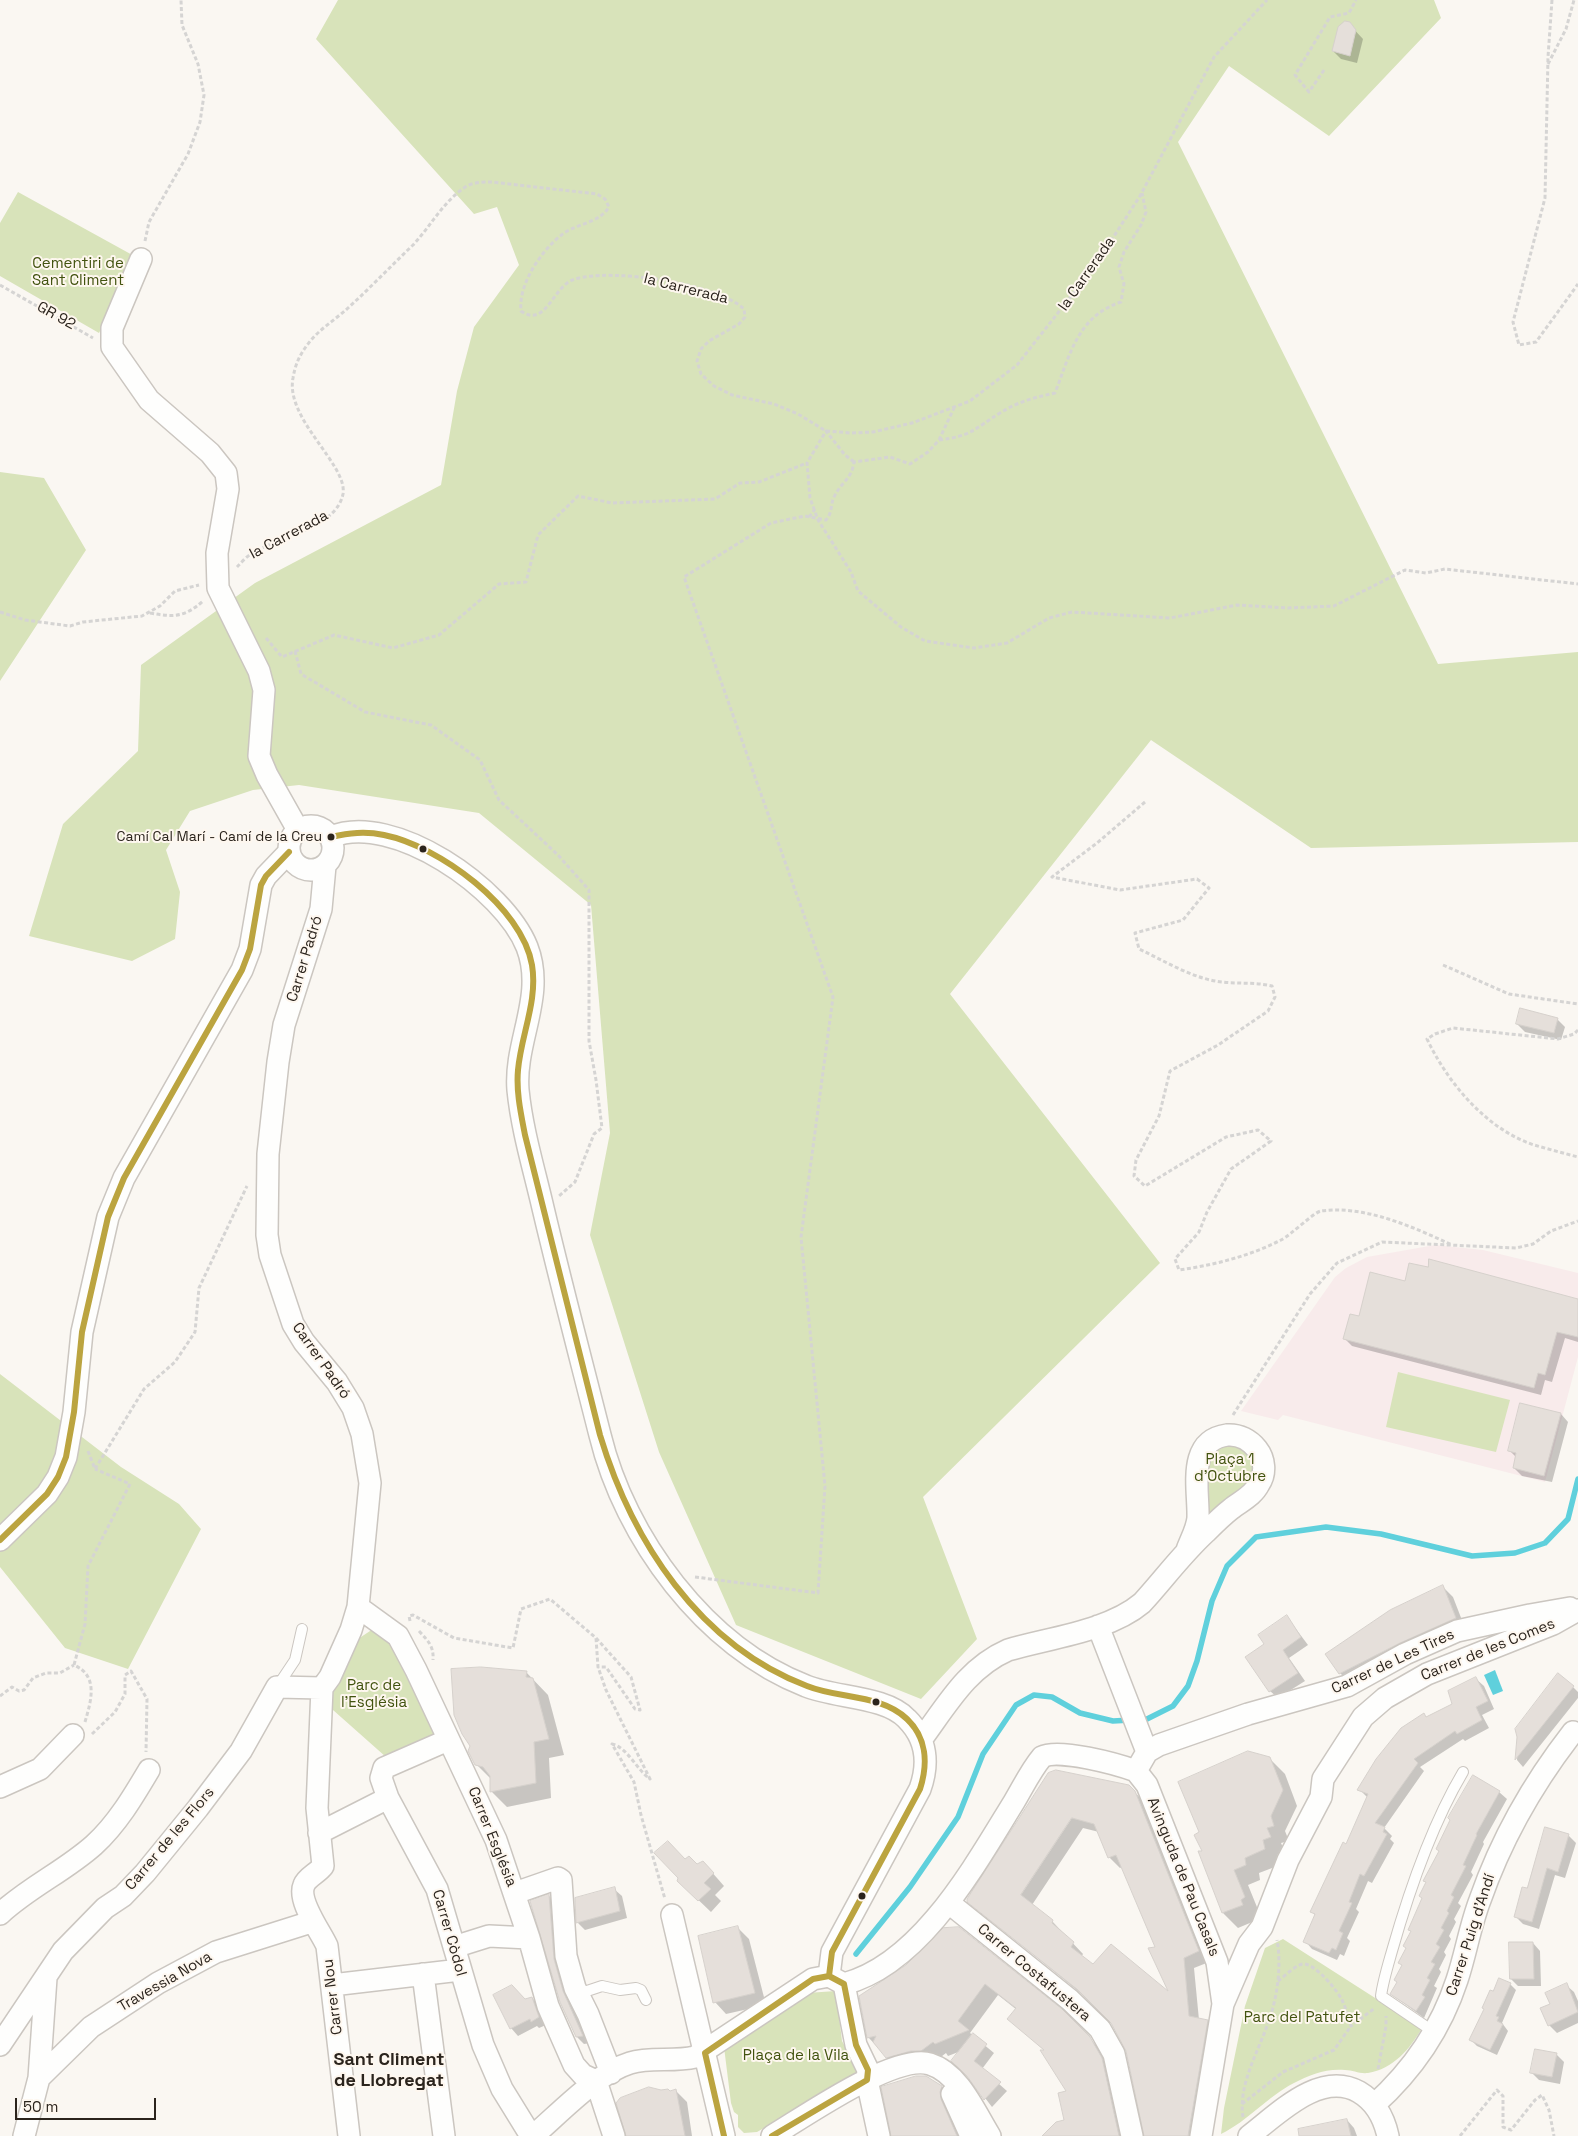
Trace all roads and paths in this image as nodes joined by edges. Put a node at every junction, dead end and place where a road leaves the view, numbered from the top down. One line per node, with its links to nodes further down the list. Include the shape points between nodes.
1 (181, 0): 9 (path, via 182,25 198,64 204,96 200,122 188,154 149,222)
2 (1267, 0): 8 (path, la Carrerada, via 1214,57)
3 (1356, 0): 7 (path, via 1348,13 1330,17 1295,74 1309,92)
4 (1552, 0): 6 (path)
5 (1574, 0): 6 (path, via 1566,29)
6 (1548, 65): 10 (path, via 1545,198 1513,322 1519,345 1536,342)
7 (1324, 70)
8 (1142, 192): 13 (path, la Carrerada, via 1094,267 1031,350 988,389); 15 (path, via 1146,212 1119,267 1124,284 1121,302 1092,317 1078,336 1055,393 1030,398 1000,412 977,430)
9 (141, 259): 12 (street, via 112,328)
10 (1578, 284)
11 (0, 285): 12 (path, GR 92)
12 (112, 347): 22 (street, via 149,400 210,453 226,473 228,489 216,553)
13 (955, 407): 14 (path, la Carrerada, via 912,423 873,432); 15 (path)
14 (826, 431): 16 (path); 17 (path); 22 (path, la Carrerada, via 774,404 732,395 714,386 701,374 697,361 701,349 745,317 744,309 737,302 653,278 595,274 573,279 561,287 543,313 527,316 521,311 520,299 533,269 563,234 604,215 609,207 605,198 597,194 480,182 467,186 450,201 414,243 309,342 299,357 292,380 295,402 301,417 339,475 343,492 336,509 320,522 250,555)
15 (939, 440): 16 (path, via 910,464 890,457)
16 (854, 462): 20 (path, via 853,473 833,498 832,514 826,520)
17 (808, 463): 18 (path, via 809,491); 25 (path, via 759,482 740,484 715,499 612,503 578,496 538,535 526,582 499,584 439,635 393,648 334,636 282,657)
18 (815, 509): 19 (path); 20 (path)
19 (809, 517): 20 (path); 43 (path, via 771,523 684,577 833,997 801,1237 825,1486 818,1593)
20 (818, 520): 21 (path, via 851,572 858,591 900,627 925,641 974,648 1007,643 1049,618 1072,612 1170,618 1237,605 1334,606 1405,570 1426,573 1445,569)
21 (1578, 584)
22 (218, 588): 24 (path, via 196,585 182,588 174,591); 24 (path, via 193,610 174,617); 27 (street, via 259,671 264,690 259,756)
23 (0, 612): 24 (path, via 25,620 70,626)
24 (150, 613)
25 (260, 630)
26 (1145, 802): 37 (path, via 1052,877 1120,890 1197,879 1209,888 1183,920 1135,933 1139,949 1191,973 1221,982 1256,982 1272,986 1276,997 1268,1011 1218,1045 1170,1071 1159,1116 1136,1160 1134,1176 1145,1186 1226,1137 1258,1130 1271,1141 1232,1169 1199,1232 1175,1259 1180,1270 1213,1265 1282,1240 1319,1211 1360,1211)
27 (298, 830): 28 (street, via 316,826); 29 (street, via 290,841)
28 (331, 837): 30 (street, via 334,848); 43 (street, via 346,831 374,834 402,841 441,859 498,903 525,942 534,980 518,1086 527,1144 609,1469 636,1527)
29 (289, 852): 30 (street, via 300,868 312,870); 41 (street, via 261,885 250,949 242,970 116,1196 108,1217 82,1332 69,1446 63,1467 46,1494)
30 (325, 866): 44 (street, Carrer Padró, via 321,908 284,1025 278,1062 268,1154 267,1234 270,1255 294,1324 304,1342 346,1395 362,1434 370,1483)
31 (1443, 965): 32 (path, via 1509,994)
32 (1578, 1004)
33 (1578, 1030): 34 (path, via 1558,1039 1452,1028 1427,1039 1448,1074 1488,1119 1533,1144)
34 (1578, 1157)
35 (249, 1182): 40 (path, via 199,1288 195,1332 175,1362 144,1389)
36 (1578, 1221): 37 (path, via 1551,1230 1533,1244 1516,1248)
37 (1452, 1245): 38 (path, via 1382,1242 1337,1263 1310,1294)
38 (1219, 1437): 42 (street, via 1209,1442 1197,1461 1198,1518); 42 (street, via 1231,1435 1252,1442 1263,1461 1264,1472 1255,1492 1232,1508)
39 (86, 1445): 40 (path)
40 (95, 1469): 49 (path, via 130,1484 88,1566 86,1624)
41 (0, 1540)
42 (1187, 1550): 46 (street, via 1135,1609)
43 (667, 1574): 58 (street, via 717,1628 759,1662 809,1688 889,1707 908,1719)
44 (358, 1607): 51 (street, Carrer Església, via 398,1636); 53 (street, Carrer Padró, via 348,1637)
45 (1578, 1609): 59 (street, Carrer de Les Tires, via 1530,1614 1457,1632 1404,1654 1347,1686 1248,1714 1159,1745); 71 (street, Carrer de les Comes, via 1545,1628 1427,1674 1385,1698 1363,1717 1322,1779 1321,1797 1288,1860)
46 (1098, 1626): 58 (street, via 1008,1650 985,1662 962,1684); 59 (street)
47 (302, 1629): 52 (lane, via 295,1660)
48 (596, 1638): 50 (path); 50 (path, via 631,1677 640,1710 635,1709 606,1667); 51 (path, via 550,1599 521,1609 513,1648 454,1638 413,1615 409,1616 410,1621 434,1651 430,1666)
49 (74, 1665): 54 (path, via 60,1673 46,1673 33,1678 20,1692 12,1687); 56 (path, via 85,1672 93,1690 85,1724)
50 (598, 1667): 69 (path, via 650,1779 612,1744 634,1782 661,1888)
51 (416, 1670): 57 (street, Carrer Església)
52 (278, 1687): 53 (street); 78 (street, Carrer de les Flors, via 241,1751 183,1828 127,1891 105,1908 63,1951)
53 (322, 1688): 65 (street, via 317,1808)
54 (0, 1696)
55 (1573, 1732): 86 (street, Carrer Puig d'Andí, via 1524,1805 1494,1866 1480,1899 1450,2000)
56 (73, 1735): 60 (path, via 83,1738 96,1732 115,1712 125,1694 125,1675 131,1671 147,1699 145,1745); 63 (street, via 40,1769)
57 (448, 1740): 64 (street, Carrer Còdol, via 384,1768 381,1778); 66 (street, Carrer Església, via 483,1808)
58 (921, 1740): 79 (street, via 926,1767 920,1789 832,1952)
59 (1148, 1752): 61 (street)
60 (149, 1770): 68 (street, via 126,1809 94,1845)
61 (1136, 1771): 67 (street, via 1061,1754 1042,1757); 73 (street, Avinguda de Pau Casals, via 1147,1785)
62 (1463, 1772): 86 (lane, via 1422,1864 1400,1924 1381,1991 1384,1999)
63 (0, 1787)
64 (388, 1798): 65 (street); 75 (street, Carrer Còdol, via 437,1889)
65 (319, 1833): 70 (street, via 323,1866 303,1886)
66 (515, 1893): 72 (street, Carrer Església); 82 (street, via 558,1878 561,1880 566,1956)
67 (949, 1903): 79 (street, via 896,1956 855,1980); 107 (street, Carrer Costafustera, via 1070,2000 1100,2029 1114,2054)
68 (0, 1914)
69 (672, 1915): 88 (street)
70 (311, 1922): 81 (street, Carrer Nou, via 327,1946); 92 (street, Travessia Nova, via 216,1952 158,1983 91,2027)
71 (1262, 1927): 74 (street, Carrer de les Comes); 80 (path, via 1274,1932 1277,1942)
72 (529, 1938): 75 (street, via 490,1936); 91 (street, Carrer Església, via 548,2006 574,2065 583,2075)
73 (1208, 1938): 74 (street, via 1234,1949); 84 (street, Avinguda de Pau Casals, via 1217,1962)
74 (1249, 1944): 84 (street, Carrer de les Comes)
75 (454, 1946): 76 (street, Carrer Còdol)
76 (460, 1970): 77 (street); 97 (street, Carrer Còdol, via 483,2044 502,2089)
77 (423, 1974): 81 (street); 100 (street)
78 (46, 1978): 87 (street, Carrer de les Flors); 92 (street)
79 (836, 1980): 88 (street, via 813,1978); 93 (street, via 856,2045 868,2070)
80 (1278, 1981): 85 (path, via 1306,1964 1326,1978 1342,2000); 95 (path, via 1268,2025 1248,2076)
81 (332, 1985): 99 (street, Carrer Nou)
82 (578, 1994): 83 (lane, via 602,1986 620,1990 636,1988 641,1990); 91 (street, via 588,2014)
83 (646, 2000)
84 (1223, 2004): 108 (street, Avinguda de Pau Casals)
85 (1351, 2026): 89 (path, via 1374,2007 1386,2016); 95 (path, via 1334,2050 1284,2072)
86 (1434, 2032): 94 (street, Carrer Puig d'Andí, via 1410,2069)
87 (0, 2045)
88 (704, 2053): 91 (street, via 680,2061 632,2062); 102 (street)
89 (1378, 2069)
90 (944, 2072): 93 (street, via 922,2063 889,2069); 105 (street); 106 (street, via 959,2088)
91 (603, 2077): 97 (street); 101 (street)
92 (39, 2078): 98 (street)
93 (867, 2080): 103 (street); 104 (street)
94 (1374, 2104): 96 (street, via 1349,2087 1330,2086 1312,2091); 109 (street)
95 (1241, 2106): 96 (path)
96 (1246, 2128)
97 (537, 2134)
98 (24, 2136)
99 (348, 2136)
100 (444, 2136)
101 (614, 2136)
102 (724, 2136)
103 (772, 2136)
104 (879, 2136)
105 (970, 2136)
106 (990, 2136)
107 (1132, 2136)
108 (1201, 2136)
109 (1388, 2136)
110 (1460, 2136): 111 (path, via 1497,2090 1503,2096 1504,2127 1511,2130 1542,2095 1549,2110)
111 (1554, 2136)

